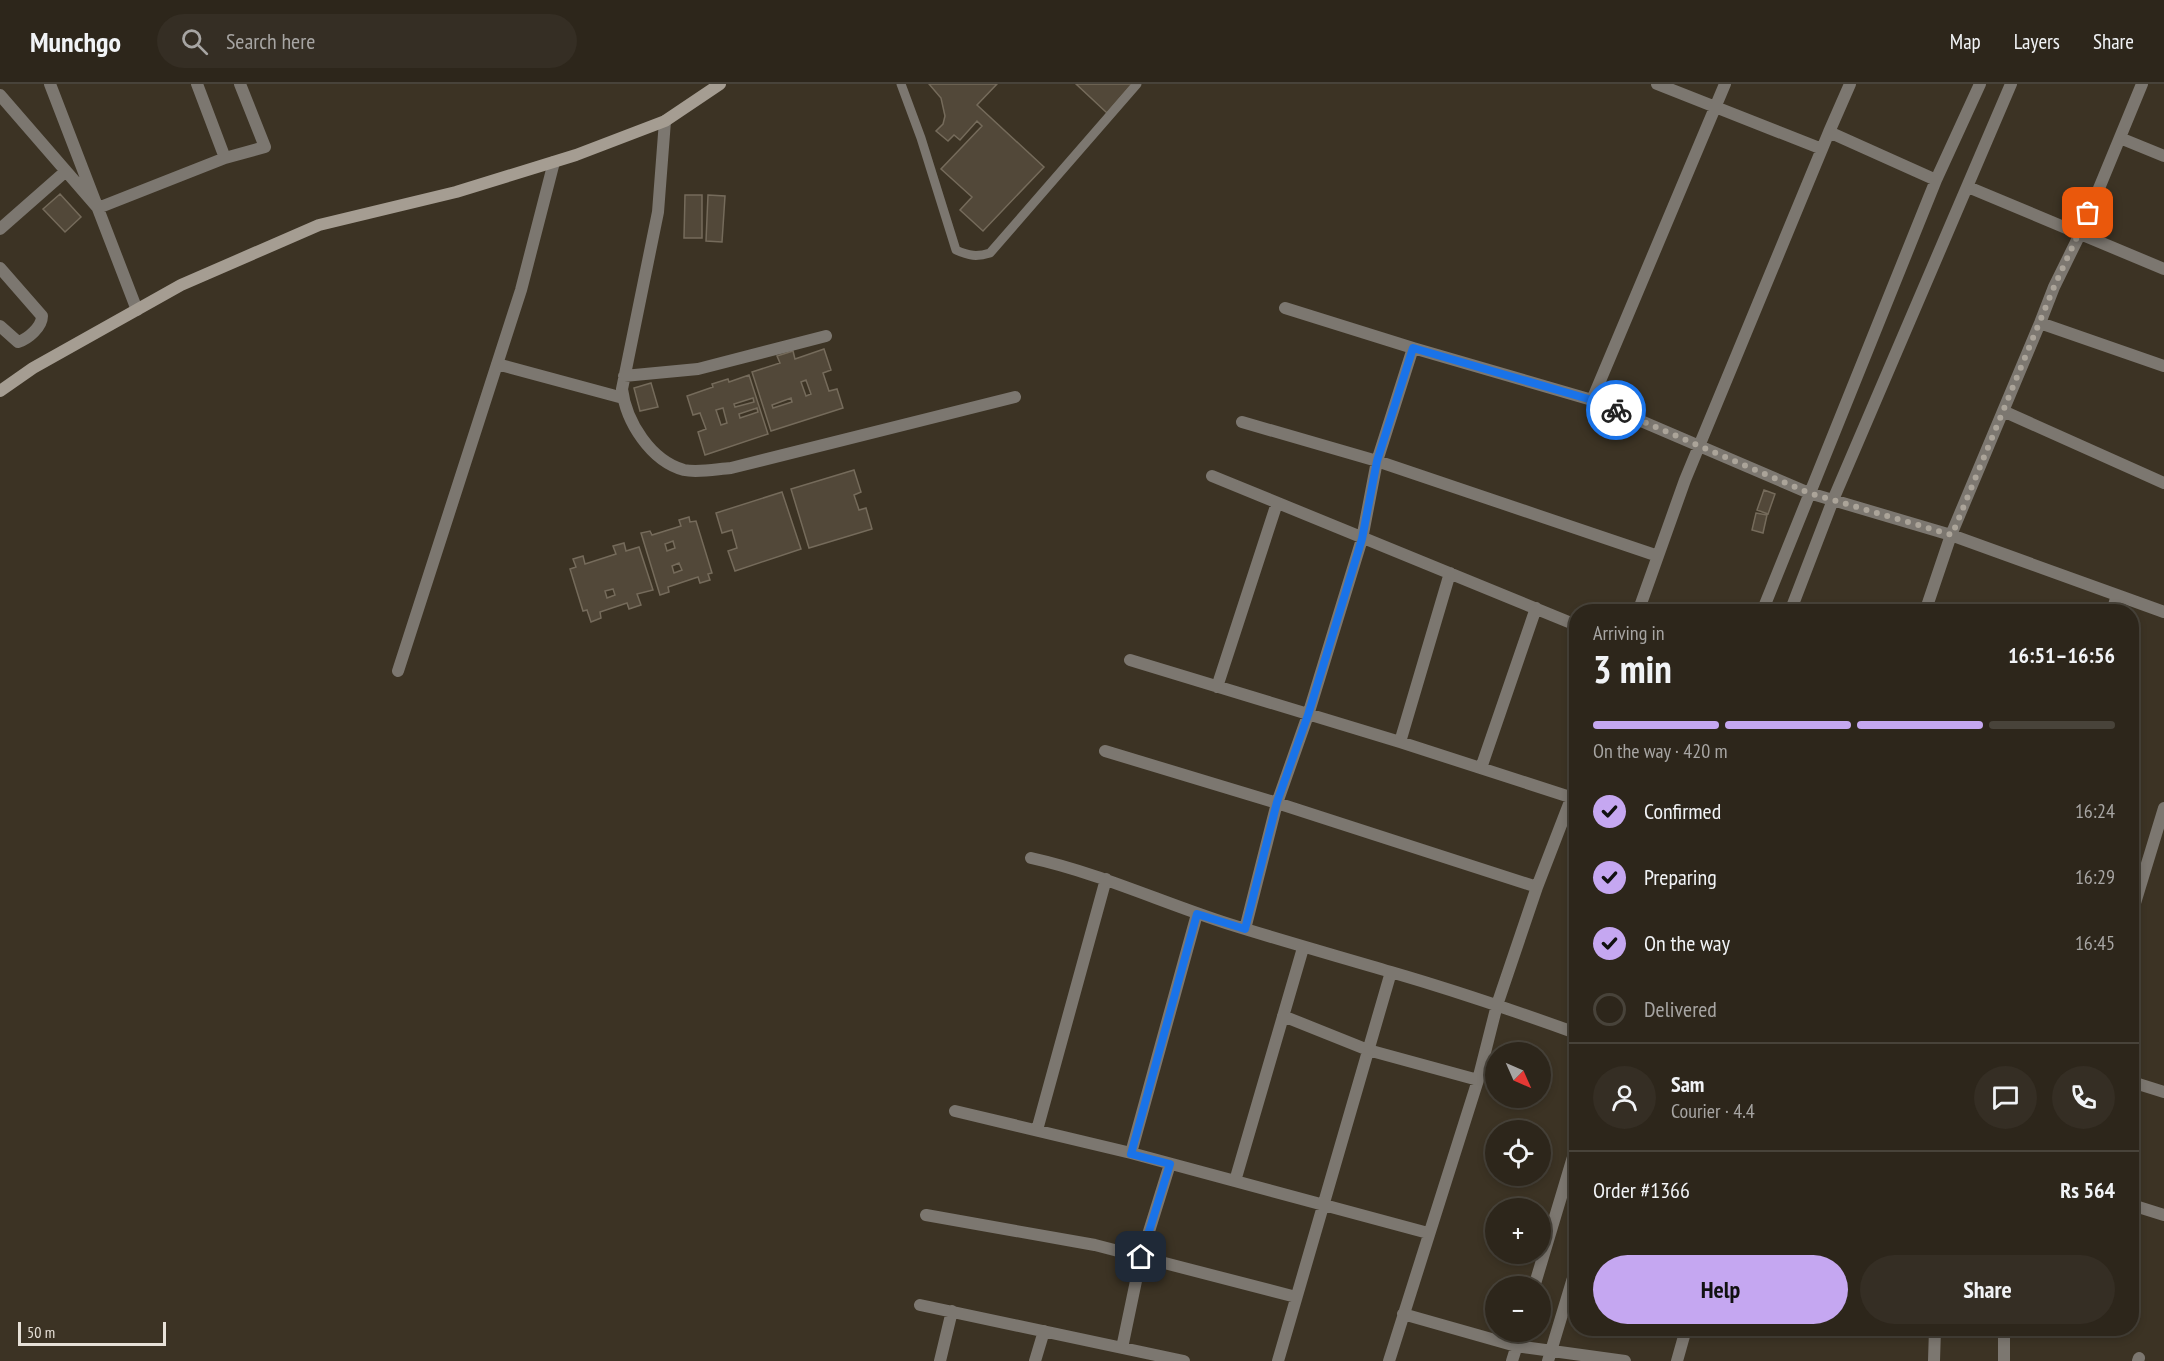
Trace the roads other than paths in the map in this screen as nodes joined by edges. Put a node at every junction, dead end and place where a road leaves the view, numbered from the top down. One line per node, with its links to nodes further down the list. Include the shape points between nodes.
1 (50, 84): 25 (street)
2 (197, 84): 20 (street)
3 (240, 84): 20 (street, via 265,147)
4 (720, 84): 15 (street)
5 (902, 84): 6 (lane, via 956,250 978,257 990,253)
6 (1137, 84)
7 (1658, 84): 14 (street)
8 (1725, 84): 14 (street)
9 (1850, 84): 16 (street)
10 (1980, 84): 23 (street)
11 (2011, 84): 24 (street)
12 (2142, 84): 17 (street)
13 (0, 95): 22 (street)
14 (1715, 108): 18 (street); 42 (street)
15 (664, 121): 21 (street); 38 (street, via 658,212)
16 (1829, 132): 18 (street); 23 (street)
17 (2120, 138): 19 (street); 27 (street)
18 (1822, 149): 45 (street)
19 (2164, 156)
20 (225, 158): 25 (street)
21 (554, 162): 31 (street, via 456,192 319,225 181,285); 36 (street, via 521,290)
22 (66, 171): 25 (street); 26 (street)
23 (1936, 180): 49 (street)
24 (1968, 187): 27 (street); 50 (street)
25 (98, 208): 31 (street)
26 (0, 229)
27 (2080, 232): 29 (street); 32 (street)
28 (0, 268): 33 (street, via 42,316 41,325 18,342)
29 (2164, 269)
30 (1284, 308): 35 (street)
31 (137, 310): 39 (street, via 33,368)
32 (2040, 323): 37 (street); 43 (street)
33 (0, 326)
34 (826, 336): 38 (street, via 698,369)
35 (1413, 348): 42 (street); 46 (street)
36 (497, 364): 41 (street); 66 (street)
37 (2164, 366)
38 (624, 376): 41 (street)
39 (0, 391)
40 (1015, 397): 41 (street, via 731,468 687,470 669,465 651,449 637,432)
41 (623, 398)
42 (1592, 400): 45 (street)
43 (2003, 411): 48 (street); 52 (street)
44 (1242, 422): 46 (street)
45 (1700, 445): 49 (street); 54 (street)
46 (1377, 461): 53 (street); 54 (street)
47 (1212, 477): 51 (street)
48 (2164, 482)
49 (1809, 493): 50 (street); 58 (street)
50 (1833, 500): 52 (street); 59 (street)
51 (1277, 503): 53 (street); 67 (street)
52 (1952, 535): 56 (street); 60 (street)
53 (1362, 539): 55 (street); 68 (street)
54 (1658, 556): 57 (street)
55 (1450, 573): 62 (street); 69 (street)
56 (2117, 595): 61 (street); 63 (street)
57 (1641, 604)
58 (1765, 604)
59 (1793, 604)
60 (1928, 604)
61 (2114, 604)
62 (1536, 608): 64 (street); 71 (street)
63 (2164, 612)
64 (1569, 622)
65 (1130, 660): 67 (street)
66 (398, 671)
67 (1217, 687): 68 (street)
68 (1308, 715): 69 (street); 73 (street)
69 (1400, 742): 71 (street)
70 (1104, 751): 73 (street)
71 (1481, 768): 72 (street)
72 (1569, 790)
73 (1277, 802): 79 (street); 82 (street)
74 (1569, 807): 79 (street)
75 (2164, 808): 76 (street)
76 (2159, 839): 80 (street)
77 (1031, 858): 78 (street)
78 (1106, 879): 81 (street); 93 (street)
79 (1538, 887): 85 (street)
80 (2139, 894)
81 (1197, 914): 82 (street); 94 (street)
82 (1245, 929): 83 (street)
83 (1303, 948): 84 (street); 86 (street)
84 (1391, 972): 85 (street); 88 (street)
85 (1497, 1005): 87 (street); 89 (street)
86 (1283, 1016): 88 (street); 97 (street)
87 (1569, 1031)
88 (1368, 1050): 89 (street); 98 (street)
89 (1478, 1080): 102 (street)
90 (2139, 1083): 91 (street)
91 (2163, 1088)
92 (955, 1111): 93 (street)
93 (1036, 1130): 94 (street)
94 (1131, 1154): 95 (street)
95 (1170, 1164): 97 (street); 103 (street)
96 (1569, 1170): 104 (street)
97 (1235, 1181): 98 (street)
98 (1323, 1205): 102 (street); 106 (street)
99 (2139, 1207): 101 (street)
100 (926, 1215): 103 (street)
101 (2164, 1215)
102 (1428, 1233): 109 (street)
103 (1141, 1257): 106 (street); 116 (street)
104 (1537, 1276)
105 (1569, 1292): 117 (street)
106 (1296, 1297): 121 (street)
107 (920, 1305): 108 (street)
108 (952, 1311): 110 (street); 118 (street)
109 (1403, 1314): 115 (street); 122 (street)
110 (1044, 1331): 116 (street); 119 (street)
111 (1684, 1336): 125 (street)
112 (1935, 1336): 126 (street)
113 (2004, 1336): 127 (street)
114 (1517, 1342): 115 (street)
115 (1516, 1346): 117 (street); 123 (street)
116 (1122, 1348): 120 (street)
117 (1550, 1356): 124 (street)
118 (940, 1361)
119 (1035, 1361)
120 (1184, 1361)
121 (1278, 1361)
122 (1389, 1361)
123 (1512, 1361)
124 (1624, 1361)
125 (1677, 1361)
126 (1934, 1361)
127 (2004, 1361)

